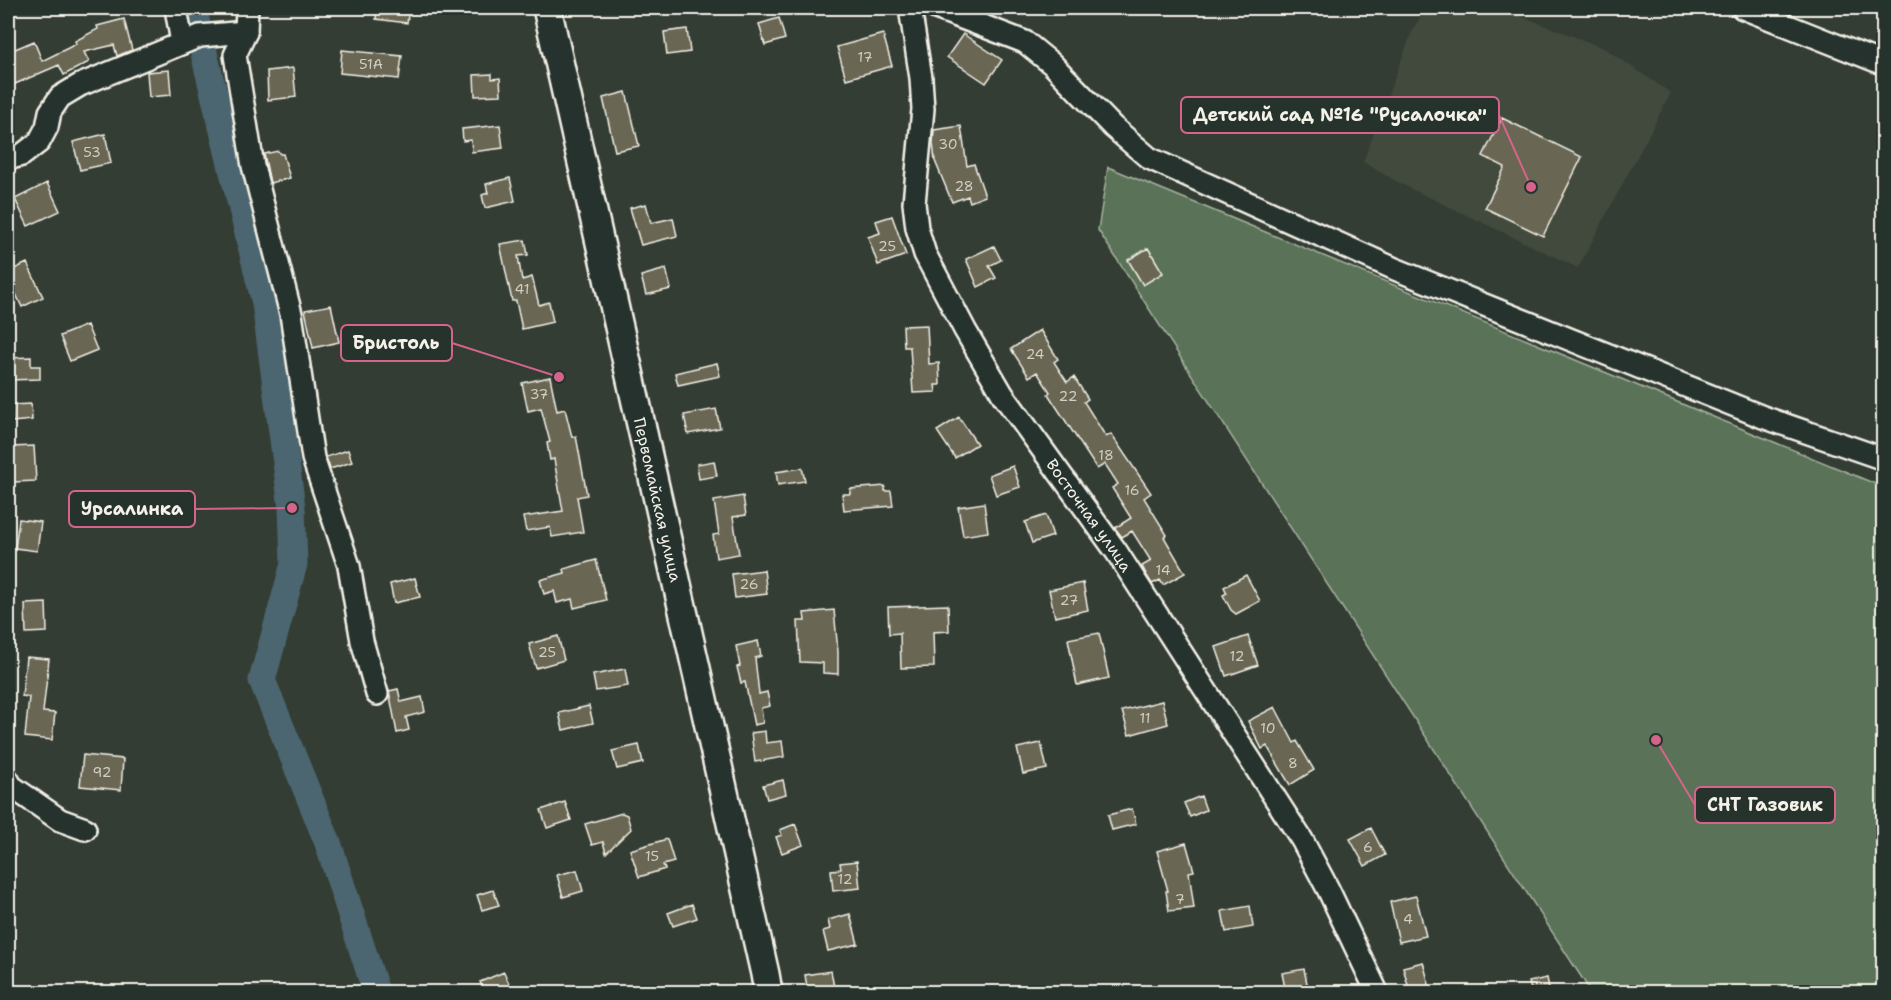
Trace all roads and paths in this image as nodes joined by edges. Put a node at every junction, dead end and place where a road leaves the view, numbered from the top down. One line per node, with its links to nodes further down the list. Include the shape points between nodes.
1 (176, 8): 9 (street)
2 (247, 8): 8 (street)
3 (547, 8): 16 (main road, Первомайская улица)
4 (910, 8): 17 (street, Восточная улица, via 923,109 914,203 925,254 1003,395 1116,551 1302,840)
5 (936, 8): 12 (street, via 1024,42 1149,158 1416,278 1764,417)
6 (1743, 8): 7 (street)
7 (1767, 13): 10 (street)
8 (246, 32): 9 (street, via 200,36); 13 (street, via 235,55 252,165 291,314 313,458 349,566 362,641)
9 (182, 43): 11 (street, via 60,97 39,142 22,155)
10 (1884, 64)
11 (8, 159)
12 (1884, 459)
13 (377, 694)
14 (8, 780): 15 (street, via 60,820)
15 (86, 829)
16 (768, 993)
17 (1377, 993)

